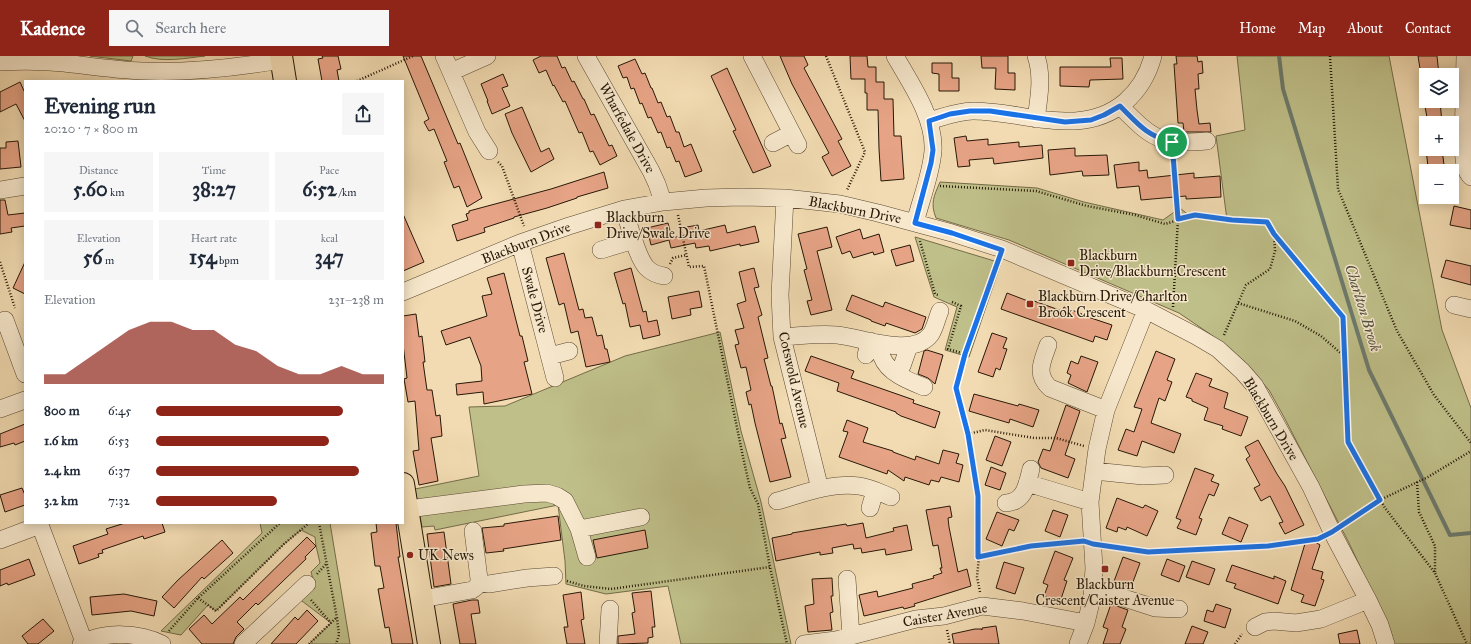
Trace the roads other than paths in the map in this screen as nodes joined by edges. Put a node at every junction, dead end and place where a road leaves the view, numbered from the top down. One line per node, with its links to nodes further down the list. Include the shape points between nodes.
1 (444, 56): 12 (street)
2 (487, 56): 12 (street)
3 (586, 56): 24 (street, Wharfedale Drive)
4 (752, 56): 18 (street, via 795,139)
5 (895, 56): 16 (street)
6 (1036, 56): 15 (street, via 1040,81)
7 (1152, 56): 14 (street, via 1146,78 1136,93)
8 (1465, 56): 20 (street, via 1463,148 1465,163)
9 (0, 62): 10 (street)
10 (141, 64): 13 (street, via 179,71)
11 (282, 66): 13 (street)
12 (451, 72): 19 (street, via 477,132)
13 (243, 74)
14 (1120, 106): 15 (street, via 1091,120 1065,122); 17 (street, via 1144,130 1158,139 1172,142)
15 (1036, 119): 16 (street, via 990,111 970,111)
16 (929, 121): 26 (street, via 933,150)
17 (1207, 141)
18 (773, 143)
19 (489, 151)
20 (1471, 177)
21 (24, 186): 22 (street)
22 (0, 190)
23 (785, 198): 24 (street, Blackburn Drive, via 741,197); 26 (street, Blackburn Drive, via 840,204); 35 (street, Cotswold Avenue, via 780,295)
24 (669, 202): 25 (street, Blackburn Drive)
25 (624, 209): 27 (street); 28 (street, Blackburn Drive)
26 (915, 223): 32 (street, Blackburn Drive, via 1002,250)
27 (634, 240): 29 (street); 30 (street, via 648,269)
28 (524, 242): 31 (street, Blackburn Drive); 40 (street, Swale Drive)
29 (601, 250)
30 (664, 276)
31 (404, 292)
32 (1146, 310): 47 (street); 71 (street, Blackburn Drive, via 1218,349 1255,386)
33 (940, 311): 37 (street, via 931,334)
34 (8, 319): 42 (street)
35 (782, 337): 38 (street, via 834,334); 50 (street, Cotswold Avenue)
36 (1048, 345): 47 (street, via 1041,365 1041,376 1045,383 1050,388)
37 (909, 346): 38 (street); 41 (street)
38 (876, 347): 44 (street, via 894,373)
39 (569, 350): 40 (street)
40 (550, 356): 43 (street, Swale Drive)
41 (902, 366)
42 (24, 371)
43 (555, 378)
44 (924, 387)
45 (24, 400): 46 (street)
46 (0, 409)
47 (1106, 410): 48 (street)
48 (1094, 471): 49 (street, via 1143,476); 55 (street)
49 (1164, 475)
50 (820, 489): 52 (street, via 860,486); 54 (street)
51 (404, 490): 58 (main road)
52 (875, 491): 53 (street); 57 (street)
53 (891, 497)
54 (776, 501)
55 (1090, 502): 56 (street, via 1029,476 1022,496 1013,503); 69 (street)
56 (1006, 503)
57 (870, 508)
58 (408, 510): 61 (street, via 547,493 564,501); 70 (main road)
59 (641, 517): 61 (street)
60 (43, 524): 63 (street); 77 (street)
61 (579, 529): 64 (street)
62 (472, 531): 67 (street)
63 (0, 540)
64 (587, 557)
65 (554, 576): 67 (street)
66 (847, 579): 76 (street)
67 (479, 583): 70 (street, via 472,590)
68 (304, 587): 79 (street)
69 (1093, 588): 73 (street, via 1155,608); 74 (street)
70 (422, 599): 80 (main road)
71 (1368, 600): 75 (street, via 1321,619 1296,623 1265,622); 84 (street, Blackburn Drive)
72 (610, 608): 81 (street)
73 (1178, 609)
74 (1086, 623): 76 (street, Caister Avenue, via 982,606 944,616 916,619); 83 (street)
75 (1255, 627)
76 (851, 636): 82 (street, Caister Avenue)
77 (82, 643): 78 (street, via 105,636 127,634)
78 (160, 643)
79 (243, 644)
80 (430, 644)
81 (608, 644)
82 (804, 644)
83 (1078, 644)
84 (1386, 644)

